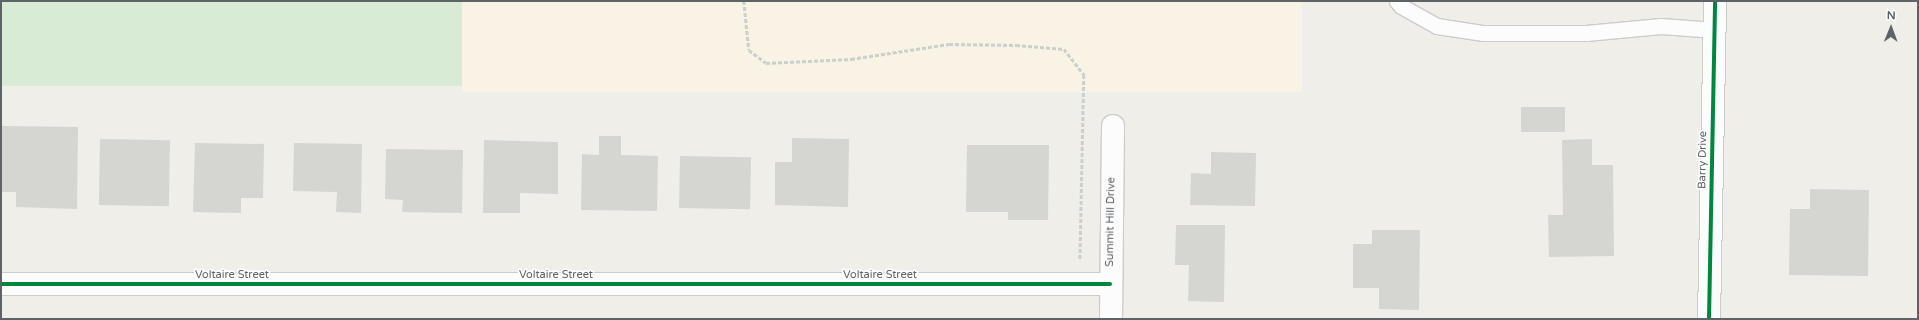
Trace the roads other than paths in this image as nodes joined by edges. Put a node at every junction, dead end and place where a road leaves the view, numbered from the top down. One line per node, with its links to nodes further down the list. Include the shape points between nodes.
1 (1397, 1): 3 (lane, via 1401,6 1437,26 1483,33 1586,33 1661,26)
2 (1715, 1): 3 (street, Barry Drive)
3 (1715, 30): 8 (street, Barry Drive)
4 (1113, 126): 6 (street, Summit Hill Drive)
5 (1, 284): 6 (street, Voltaire Street)
6 (1110, 284): 7 (street, Summit Hill Drive)
7 (1111, 319)
8 (1709, 319)

